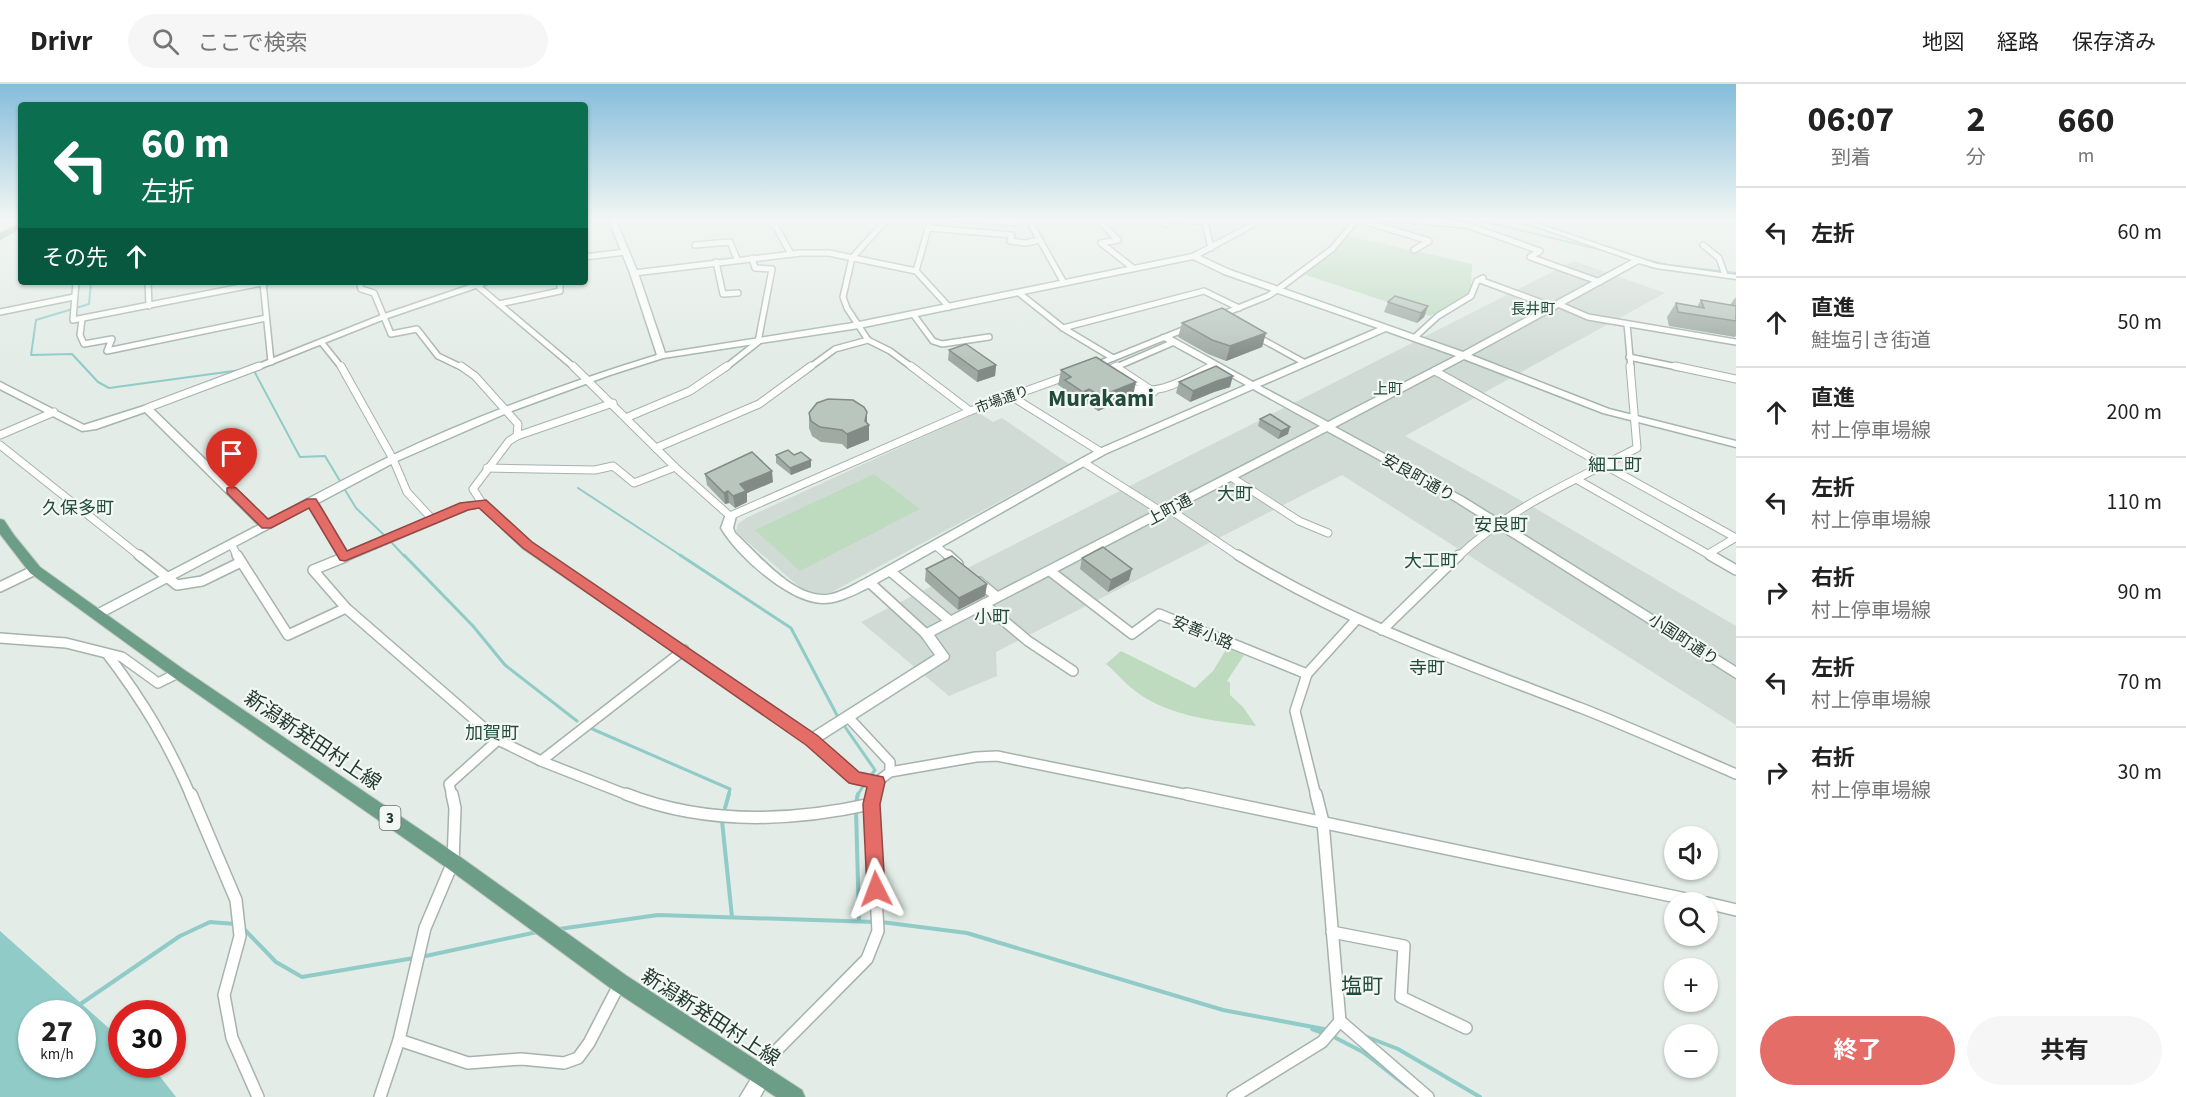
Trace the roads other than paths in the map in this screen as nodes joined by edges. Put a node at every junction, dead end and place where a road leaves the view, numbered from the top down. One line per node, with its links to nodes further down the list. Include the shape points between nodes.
1 (631, 265): 19 (street)
2 (692, 265): 19 (street)
3 (717, 265): 33 (street, via 723,294)
4 (754, 265): 59 (street, via 772,269)
5 (850, 265): 51 (street, via 843,297)
6 (891, 265): 18 (street)
7 (917, 265): 18 (street)
8 (1054, 265): 23 (street)
9 (1130, 265): 17 (street)
10 (1147, 265): 17 (street)
11 (1213, 265): 32 (street)
12 (1312, 265): 32 (street)
13 (1553, 265): 22 (street)
14 (1629, 265): 22 (street, 上町通)
15 (1655, 265): 20 (street)
16 (1721, 265): 20 (street)
17 (1133, 268): 23 (street)
18 (916, 270): 39 (street)
19 (634, 273): 64 (street)
20 (1725, 276): 21 (street)
21 (1736, 277)
22 (1600, 282): 37 (street, 上町通)
23 (1064, 283): 34 (street)
24 (76, 285): 35 (street)
25 (148, 285): 38 (street)
26 (255, 285): 38 (street)
27 (265, 285): 45 (street)
28 (360, 285): 44 (street, via 374,293)
29 (472, 285): 44 (street)
30 (476, 285): 36 (street)
31 (560, 285): 36 (street, via 560,291)
32 (1277, 290): 40 (street); 52 (street)
33 (738, 293)
34 (1019, 293): 39 (street); 53 (street)
35 (74, 297): 41 (street); 46 (street, via 73,320)
36 (499, 304): 75 (street)
37 (1555, 305): 50 (street); 56 (street, via 1482,279 1462,304 1438,316); 63 (street, 上町通)
38 (149, 306): 46 (street)
39 (949, 307): 42 (street)
40 (1239, 309): 43 (street); 53 (street, via 1204,291)
41 (0, 312)
42 (913, 314): 51 (street); 57 (street, via 933,341 942,344)
43 (1219, 316): 47 (street); 48 (street)
44 (383, 317): 62 (street); 82 (street, via 391,334 417,329 438,356 475,376)
45 (266, 318): 46 (street, via 107,351 112,339 84,344 80,335); 67 (street)
46 (82, 319)
47 (1208, 320)
48 (1228, 321)
49 (1197, 324): 55 (street)
50 (1627, 324): 61 (street); 65 (street)
51 (859, 325): 58 (street); 59 (street)
52 (1387, 327): 56 (street); 68 (street)
53 (1063, 328): 66 (street)
54 (1248, 332): 68 (street)
55 (1165, 337): 60 (street, 安良町通り); 66 (street)
56 (1415, 337): 63 (street)
57 (989, 338)
58 (868, 340): 83 (street, via 890,351); 92 (street, via 835,349 759,404)
59 (758, 342): 64 (street); 85 (street, via 694,390)
60 (1174, 342): 69 (street, 安良町通り); 71 (street)
61 (1736, 342)
62 (322, 343): 67 (street); 94 (street, via 342,368)
63 (1463, 355): 73 (street, 上町通); 86 (street)
64 (662, 356): 75 (street)
65 (1629, 357): 74 (street); 86 (street)
66 (1113, 358): 70 (street)
67 (271, 362): 81 (street)
68 (1305, 363): 77 (street)
69 (1215, 365): 77 (street, 安良町通り); 78 (street)
70 (1091, 367)
71 (1116, 367): 78 (street)
72 (1080, 371): 79 (street, 市場通り)
73 (1435, 371): 87 (street, 上町通); 96 (street)
74 (1736, 379)
75 (589, 380): 80 (street); 82 (street)
76 (0, 385): 84 (street)
77 (1252, 386): 87 (street, 安良町通り); 93 (street)
78 (1154, 392)
79 (1011, 396): 83 (street, 市場通り); 93 (street)
80 (614, 404): 85 (street); 89 (street)
81 (147, 408): 84 (street, via 82,428); 108 (street)
82 (506, 410): 89 (street, via 518,424); 94 (street)
83 (970, 411): 104 (street, 市場通り)
84 (54, 412): 88 (street)
85 (628, 417): 92 (street)
86 (1636, 420): 90 (street); 96 (street, via 1637,448)
87 (1328, 426): 99 (street, 上町通); 107 (street, 安良町通り)
88 (0, 435)
89 (517, 436): 98 (street)
90 (1736, 444)
91 (0, 445): 122 (street)
92 (656, 448): 97 (street)
93 (1101, 452): 95 (street)
94 (393, 459): 101 (street); 105 (street, via 408,492)
95 (1083, 462): 103 (street); 112 (street)
96 (1605, 466): 100 (street); 110 (street)
97 (675, 467): 98 (street, via 634,483 613,466 595,470); 104 (street)
98 (487, 468): 102 (street, via 473,489)
99 (1231, 477): 103 (street, 上町通); 109 (street, via 1299,521)
100 (1576, 479): 107 (street); 113 (street)
101 (311, 501): 108 (street); 114 (street)
102 (482, 503): 105 (street); 135 (street, via 527,545)
103 (1166, 511): 120 (street, 上町通); 130 (street, via 1293,588)
104 (730, 516): 123 (street, via 731,535 794,592 825,599)
105 (433, 520): 114 (street)
106 (0, 523): 117 (main road, 新潟新発田村上線 / 3)
107 (1498, 524): 127 (street, 安良町通り); 132 (street, via 1478,537)
108 (266, 525): 111 (street)
109 (1328, 533)
110 (1735, 538): 113 (street)
111 (231, 544): 115 (street); 122 (street)
112 (935, 545): 116 (street); 118 (street)
113 (1708, 554): 119 (street)
114 (345, 557): 128 (street, via 313,570)
115 (241, 562): 122 (street, via 186,585 177,585); 128 (street, via 288,635)
116 (962, 567)
117 (35, 570): 124 (street); 129 (main road, 新潟新発田村上線 / 3)
118 (890, 570): 123 (street); 131 (street)
119 (1736, 570)
120 (1050, 571): 125 (street, 上町通); 140 (street, 安善小路, via 1132,634 1159,614)
121 (970, 575): 125 (street)
122 (169, 577): 129 (street)
123 (869, 582): 133 (street)
124 (0, 587)
125 (997, 597): 126 (street, 上町通)
126 (984, 603): 131 (street, 上町通); 137 (street, via 1028,641)
127 (1631, 605): 139 (street, 小国町通り)
128 (346, 608): 142 (street)
129 (98, 614): 138 (main road, 新潟新発田村上線 / 3)
130 (1356, 620): 132 (street); 140 (street)
131 (950, 621): 133 (street, 上町通)
132 (1382, 630): 146 (street)
133 (926, 634): 141 (street, via 943,656)
134 (0, 638): 136 (street, via 66,643)
135 (684, 650): 143 (street); 144 (street)
136 (108, 655): 138 (street, via 122,657 158,683); 160 (street, via 142,700 178,765 236,900 240,936 224,995 232,1038)
137 (1073, 671)
138 (178, 673): 150 (main road, 新潟新発田村上線 / 3)
139 (1736, 673)
140 (1307, 674): 149 (street, via 1295,711)
141 (848, 717): 143 (street); 145 (street, via 890,762)
142 (498, 740): 144 (street); 150 (street, via 449,784 455,808)
143 (812, 740): 147 (street, via 855,779)
144 (541, 760): 148 (street, via 631,796 696,814 767,818 825,814)
145 (890, 772): 147 (street); 149 (street, via 976,756 998,756)
146 (1736, 774)
147 (877, 782): 148 (street)
148 (871, 804): 159 (street, via 878,931 867,959 770,1057)
149 (1323, 822): 151 (street); 154 (street)
150 (453, 862): 155 (main road, 新潟新発田村上線 / 3); 158 (street, via 425,928)
151 (1664, 894)
152 (1718, 906): 153 (street)
153 (1736, 910)
154 (1332, 932): 156 (street); 157 (street, via 1404,946 1401,997)
155 (620, 983): 158 (street, via 589,1043 578,1058 564,1063 521,1059 468,1063); 159 (main road, 新潟新発田村上線 / 3)
156 (1340, 1021): 164 (street, via 1322,1042); 165 (street)
157 (1466, 1028)
158 (399, 1040): 161 (street)
159 (763, 1075): 162 (street); 163 (main road, 新潟新発田村上線 / 3)
160 (258, 1097)
161 (380, 1097)
162 (749, 1097)
163 (795, 1097)
164 (1233, 1097)
165 (1428, 1097)

